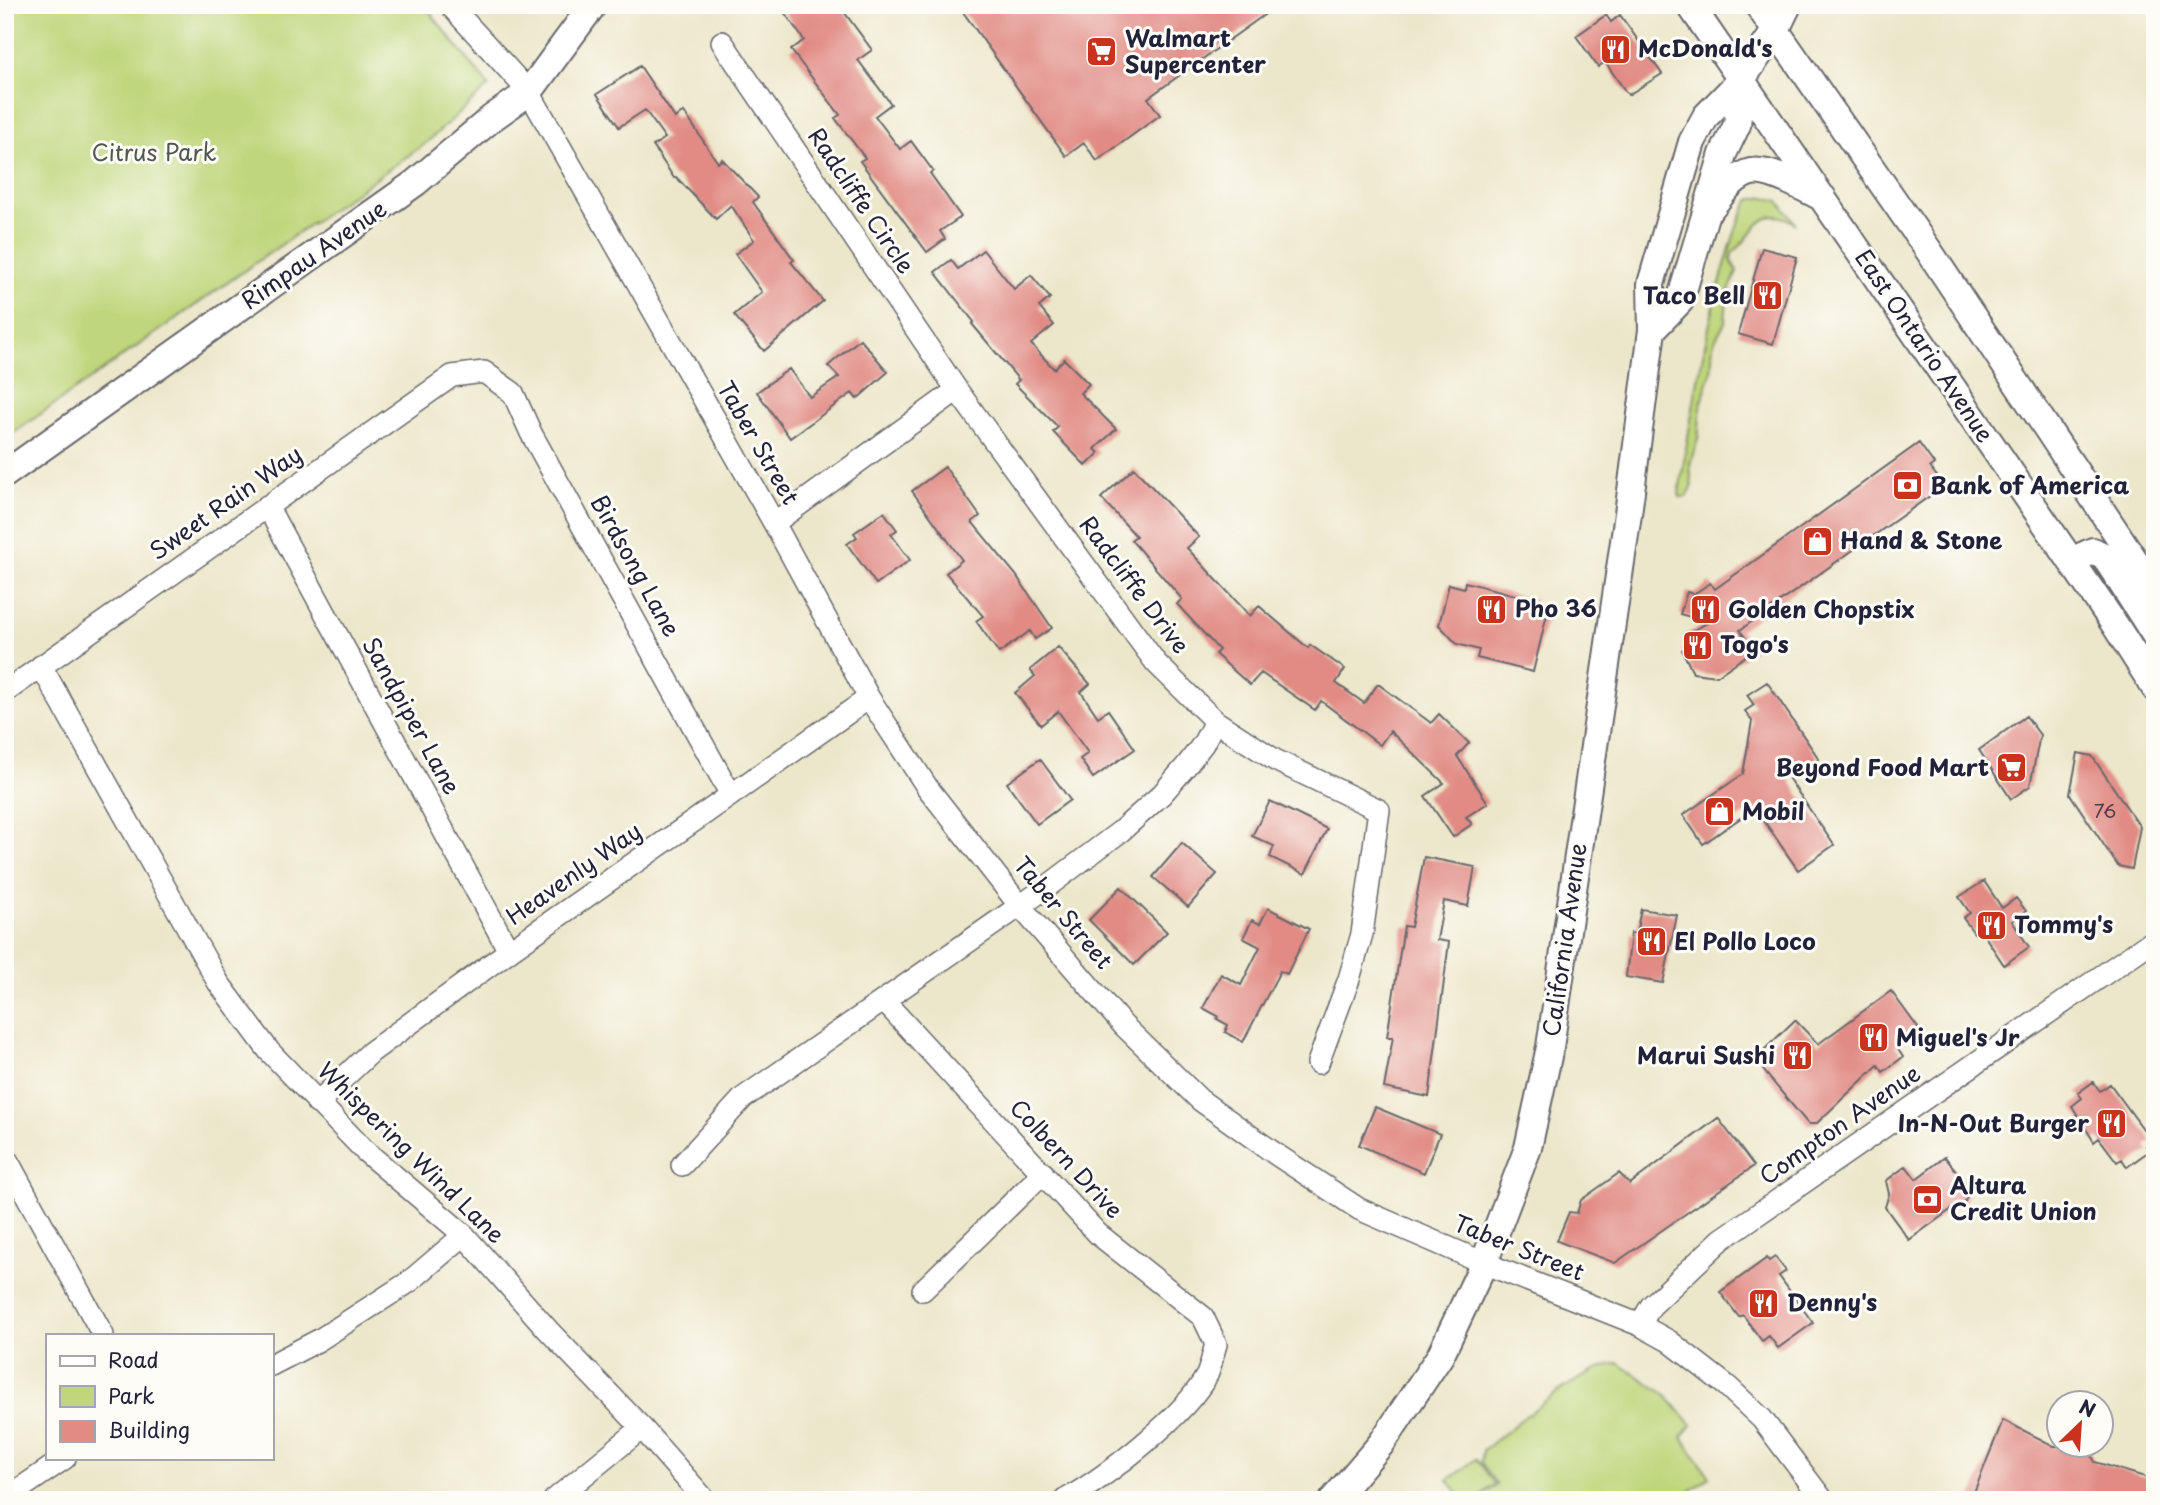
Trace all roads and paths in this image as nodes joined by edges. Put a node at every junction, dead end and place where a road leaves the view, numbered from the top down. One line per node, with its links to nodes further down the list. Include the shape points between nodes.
1 (450, 5): 9 (street, Taber Street)
2 (593, 5): 9 (main road, Rimpau Avenue)
3 (1690, 5): 8 (main road, East Ontario Avenue)
4 (1758, 5): 6 (main road)
5 (1788, 5): 6 (main road, California Avenue)
6 (1776, 30): 8 (main road, California Avenue); 19 (main road)
7 (722, 43): 14 (street, Radcliffe Circle)
8 (1742, 79): 10 (main road, East Ontario Avenue); 11 (main road, California Avenue, via 1737,125 1723,154); 12 (main road, California Avenue, via 1706,116 1692,142 1651,284)
9 (529, 92): 15 (main road, Rimpau Avenue, via 415,183); 17 (street, Taber Street)
10 (1824, 198): 11 (main road, via 1794,183 1751,172 1726,189); 18 (main road, East Ontario Avenue)
11 (1705, 216): 12 (main road, California Avenue, via 1680,301)
12 (1652, 330): 37 (main road, California Avenue, via 1550,1047 1528,1148)
13 (484, 372): 16 (street, Sweet Rain Way, via 452,376); 26 (street, Birdsong Lane, via 513,393)
14 (957, 390): 17 (street); 25 (street, Radcliffe Drive, via 1156,663)
15 (5, 474)
16 (267, 506): 21 (street, Sweet Rain Way); 29 (street, Sandpiper Lane)
17 (774, 523): 24 (street, Taber Street)
18 (2071, 561): 20 (main road, via 2093,551 2105,557); 22 (main road, East Ontario Avenue)
19 (2155, 590)
20 (2155, 635)
21 (41, 666): 23 (street, Sweet Rain Way); 32 (street, Whispering Wind Lane, via 218,982 269,1051)
22 (2155, 688)
23 (5, 692)
24 (869, 698): 26 (street, Heavenly Way); 27 (street, Taber Street, via 927,787)
25 (1215, 721): 27 (street, via 1203,744 1162,794 1121,831); 31 (street, Radcliffe Drive, via 1276,760 1379,810 1362,934)
26 (731, 795): 29 (street, Heavenly Way)
27 (1020, 906): 30 (street); 37 (street, Taber Street, via 1122,1025 1200,1100 1359,1209)
28 (2155, 939): 39 (street, Compton Avenue, via 1722,1239 1651,1306)
29 (509, 951): 32 (street, Heavenly Way, via 371,1052)
30 (884, 1001): 34 (street, via 743,1098); 35 (street, Colbern Drive)
31 (1318, 1063)
32 (317, 1102): 36 (street, Whispering Wind Lane, via 365,1151)
33 (5, 1156): 40 (street)
34 (682, 1165)
35 (1043, 1173): 38 (street); 47 (street, Colbern Drive, via 1098,1234 1203,1317 1216,1344 1207,1375 1179,1410 1135,1450)
36 (464, 1235): 41 (street, via 409,1282); 42 (street, Whispering Wind Lane)
37 (1484, 1263): 39 (street, Taber Street); 48 (main road, California Avenue, via 1440,1356 1381,1444)
38 (923, 1290)
39 (1640, 1325): 49 (street, Taber Street, via 1669,1341 1762,1419)
40 (102, 1334)
41 (273, 1364)
42 (642, 1428): 45 (street); 46 (street, Whispering Wind Lane)
43 (62, 1460): 44 (street)
44 (12, 1497)
45 (554, 1500)
46 (705, 1500)
47 (1065, 1500)
48 (1333, 1500)
49 (1824, 1500)

